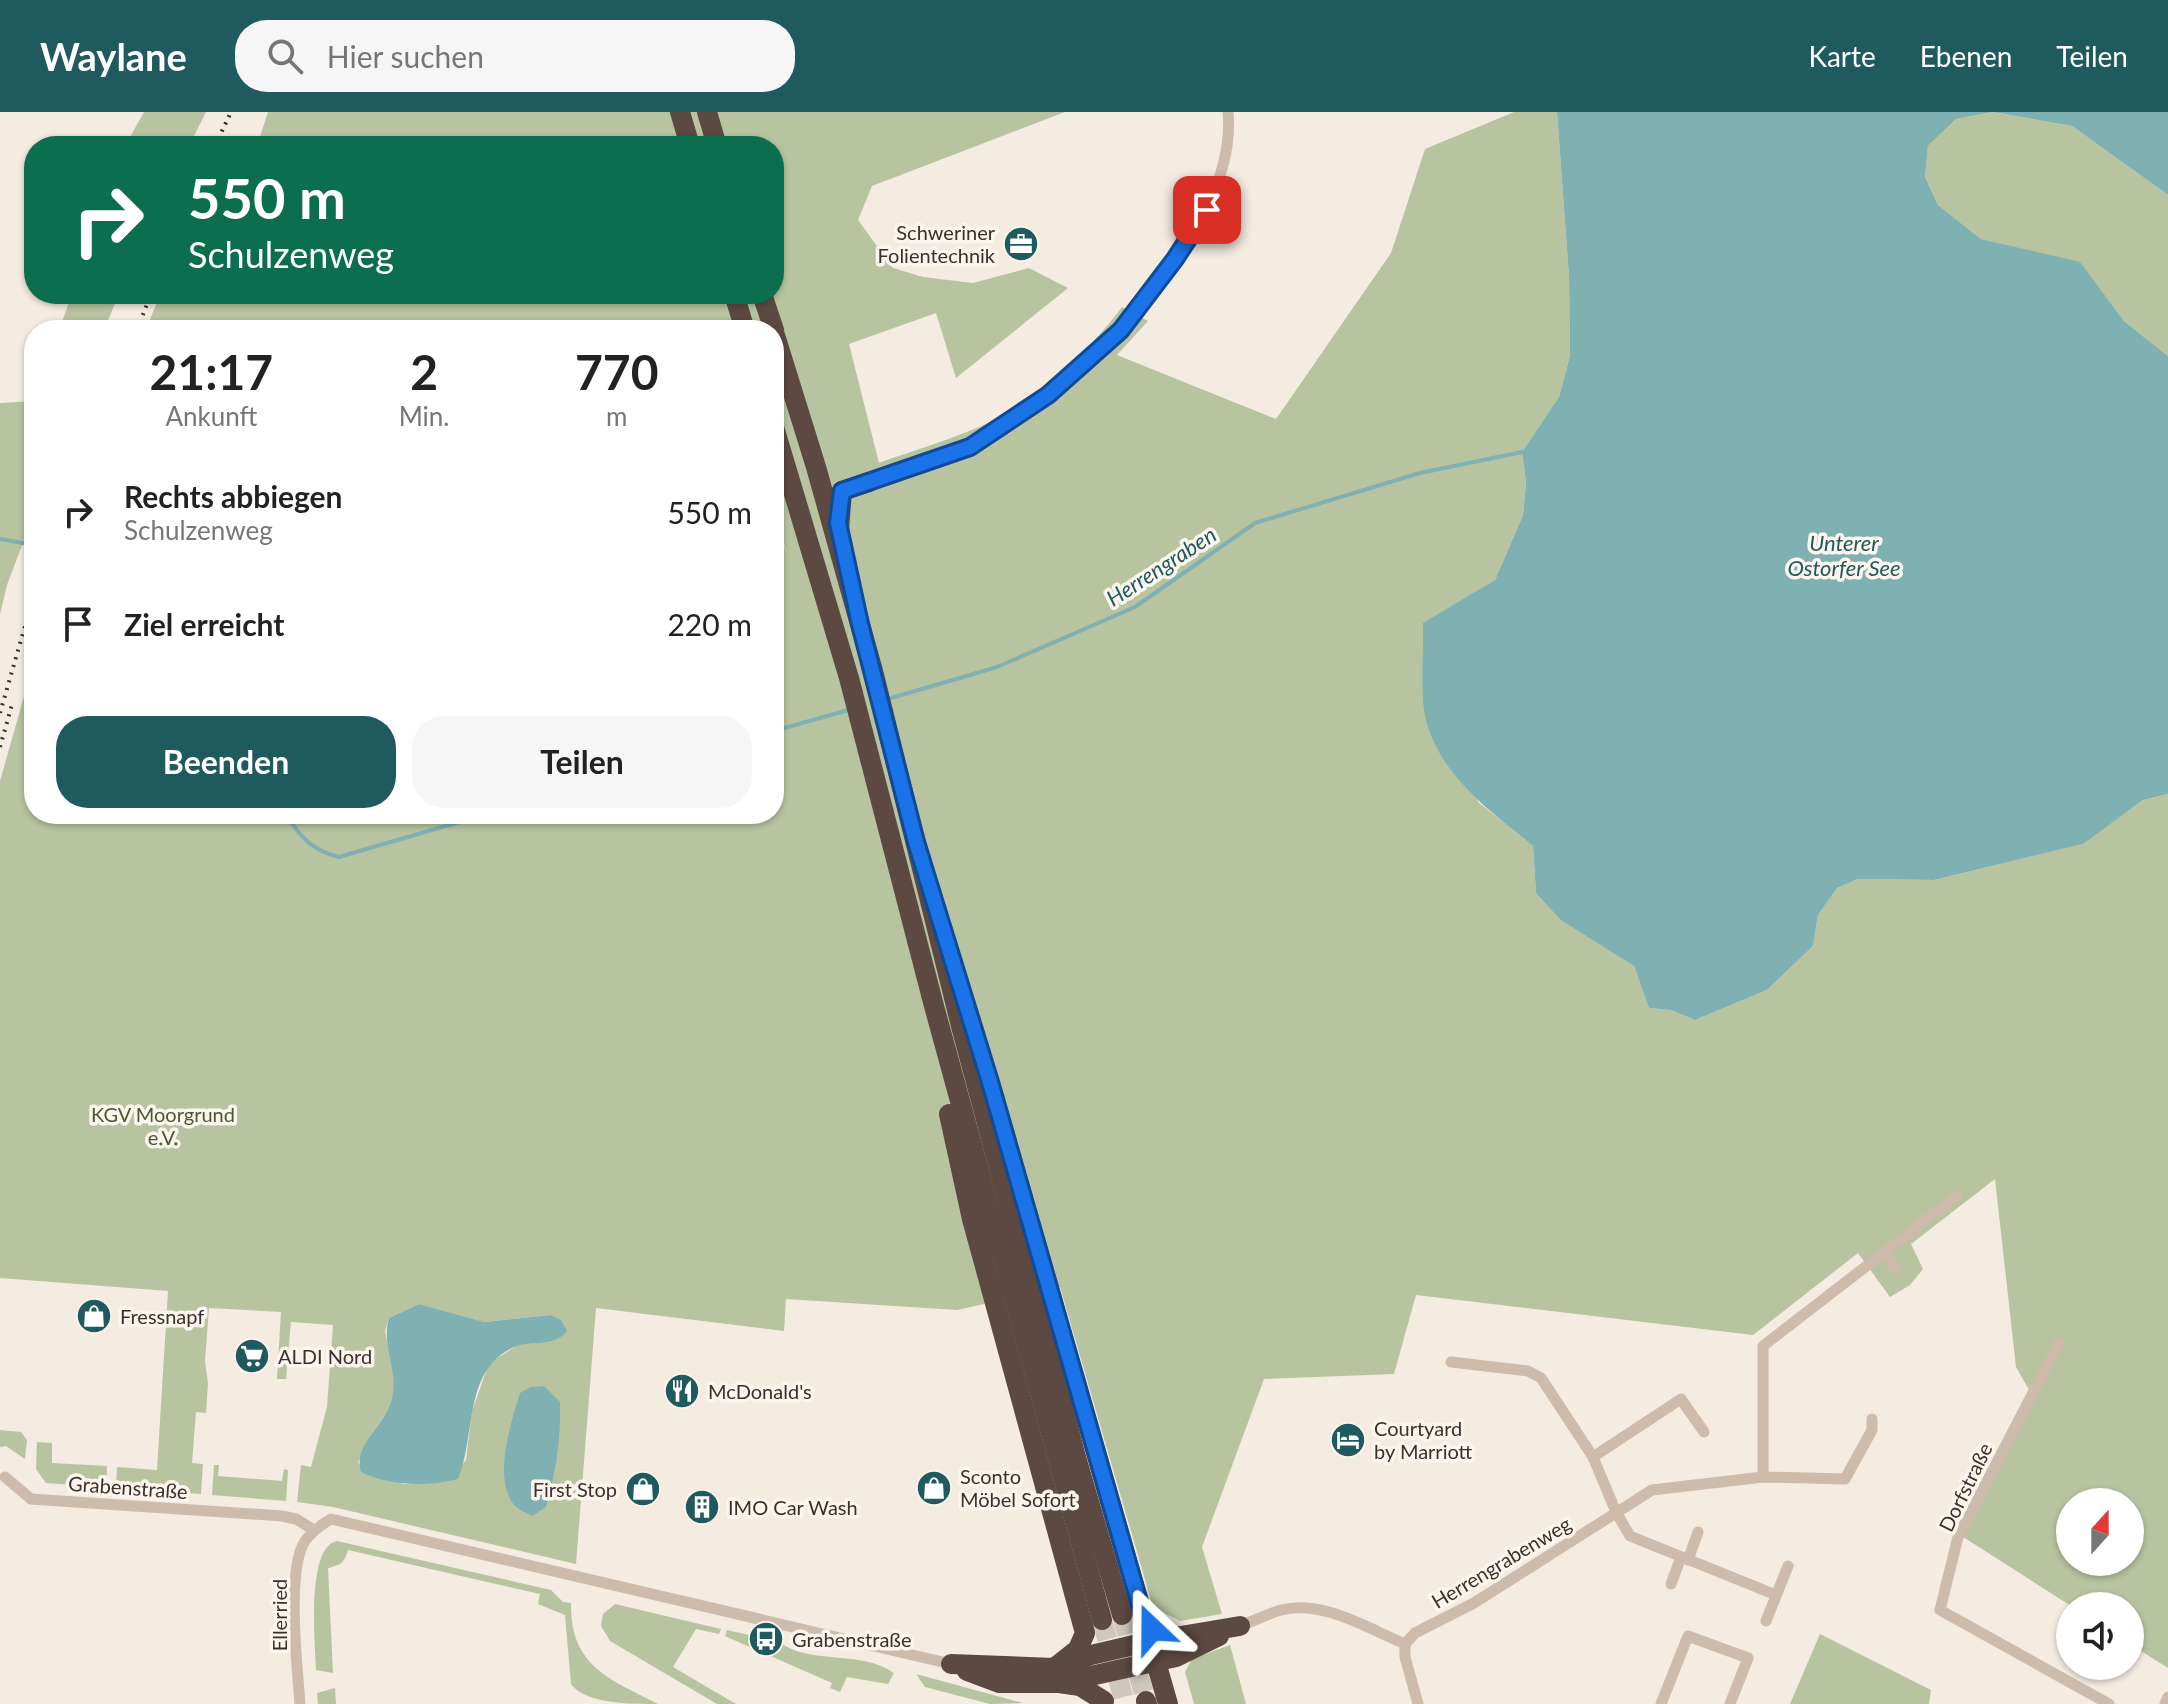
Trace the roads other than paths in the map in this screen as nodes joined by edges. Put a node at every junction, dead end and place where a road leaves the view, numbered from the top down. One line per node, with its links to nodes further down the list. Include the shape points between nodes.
1 (680, 112): 4 (highway)
2 (707, 112): 5 (highway)
3 (1228, 112): 9 (street, via 1223,164 1207,210 1121,330 1048,395 970,447)
4 (687, 136)
5 (714, 136)
6 (784, 363): 8 (highway)
7 (784, 460): 13 (highway)
8 (816, 467): 10 (highway); 11 (highway)
9 (869, 482): 10 (highway)
10 (842, 491): 11 (highway, via 838,523)
11 (860, 624): 12 (highway)
12 (916, 842): 13 (highway, via 1072,1442 1112,1618); 35 (highway, via 1144,1619 1152,1629)
13 (892, 844): 33 (highway, via 903,924 972,1219)
14 (1957, 1196): 15 (street)
15 (1885, 1253): 16 (street); 23 (street, via 1763,1346)
16 (1896, 1269)
17 (2059, 1343): 46 (street, Dorfstraße, via 1958,1537 1940,1610)
18 (1451, 1362): 21 (street, via 1528,1371 1541,1378)
19 (1872, 1419): 23 (street, Herrengrabenweg, via 1872,1430 1845,1479)
20 (1704, 1432): 21 (street, via 1681,1399)
21 (1593, 1457): 24 (street)
22 (5, 1477): 25 (street, Grabenstraße, via 31,1499 282,1516)
23 (1763, 1477): 24 (street, Herrengrabenweg, via 1652,1490)
24 (1616, 1512): 27 (street, via 1630,1536); 34 (street, Herrengrabenweg, via 1474,1603 1415,1633)
25 (314, 1530): 37 (street, via 331,1519); 42 (street, Ellerried, via 301,1549 295,1580)
26 (1698, 1532): 27 (street)
27 (1684, 1558): 29 (street); 30 (street)
28 (1788, 1566): 30 (street)
29 (1671, 1584)
30 (1776, 1595): 31 (street)
31 (1766, 1621)
32 (1240, 1626): 34 (street, via 1304,1607); 35 (highway)
33 (1085, 1633): 36 (highway); 38 (highway)
34 (1405, 1644): 43 (street)
35 (1152, 1655): 36 (highway); 36 (highway); 39 (highway)
36 (1105, 1659): 38 (highway); 41 (highway)
37 (951, 1664): 38 (highway)
38 (1056, 1675): 41 (highway)
39 (1166, 1694)
40 (2168, 1697): 47 (street)
41 (1105, 1702)
42 (300, 1704)
43 (1418, 1704)
44 (1661, 1704): 45 (street, via 1688,1636 1748,1658)
45 (1730, 1704)
46 (2109, 1704)
47 (2165, 1704)

